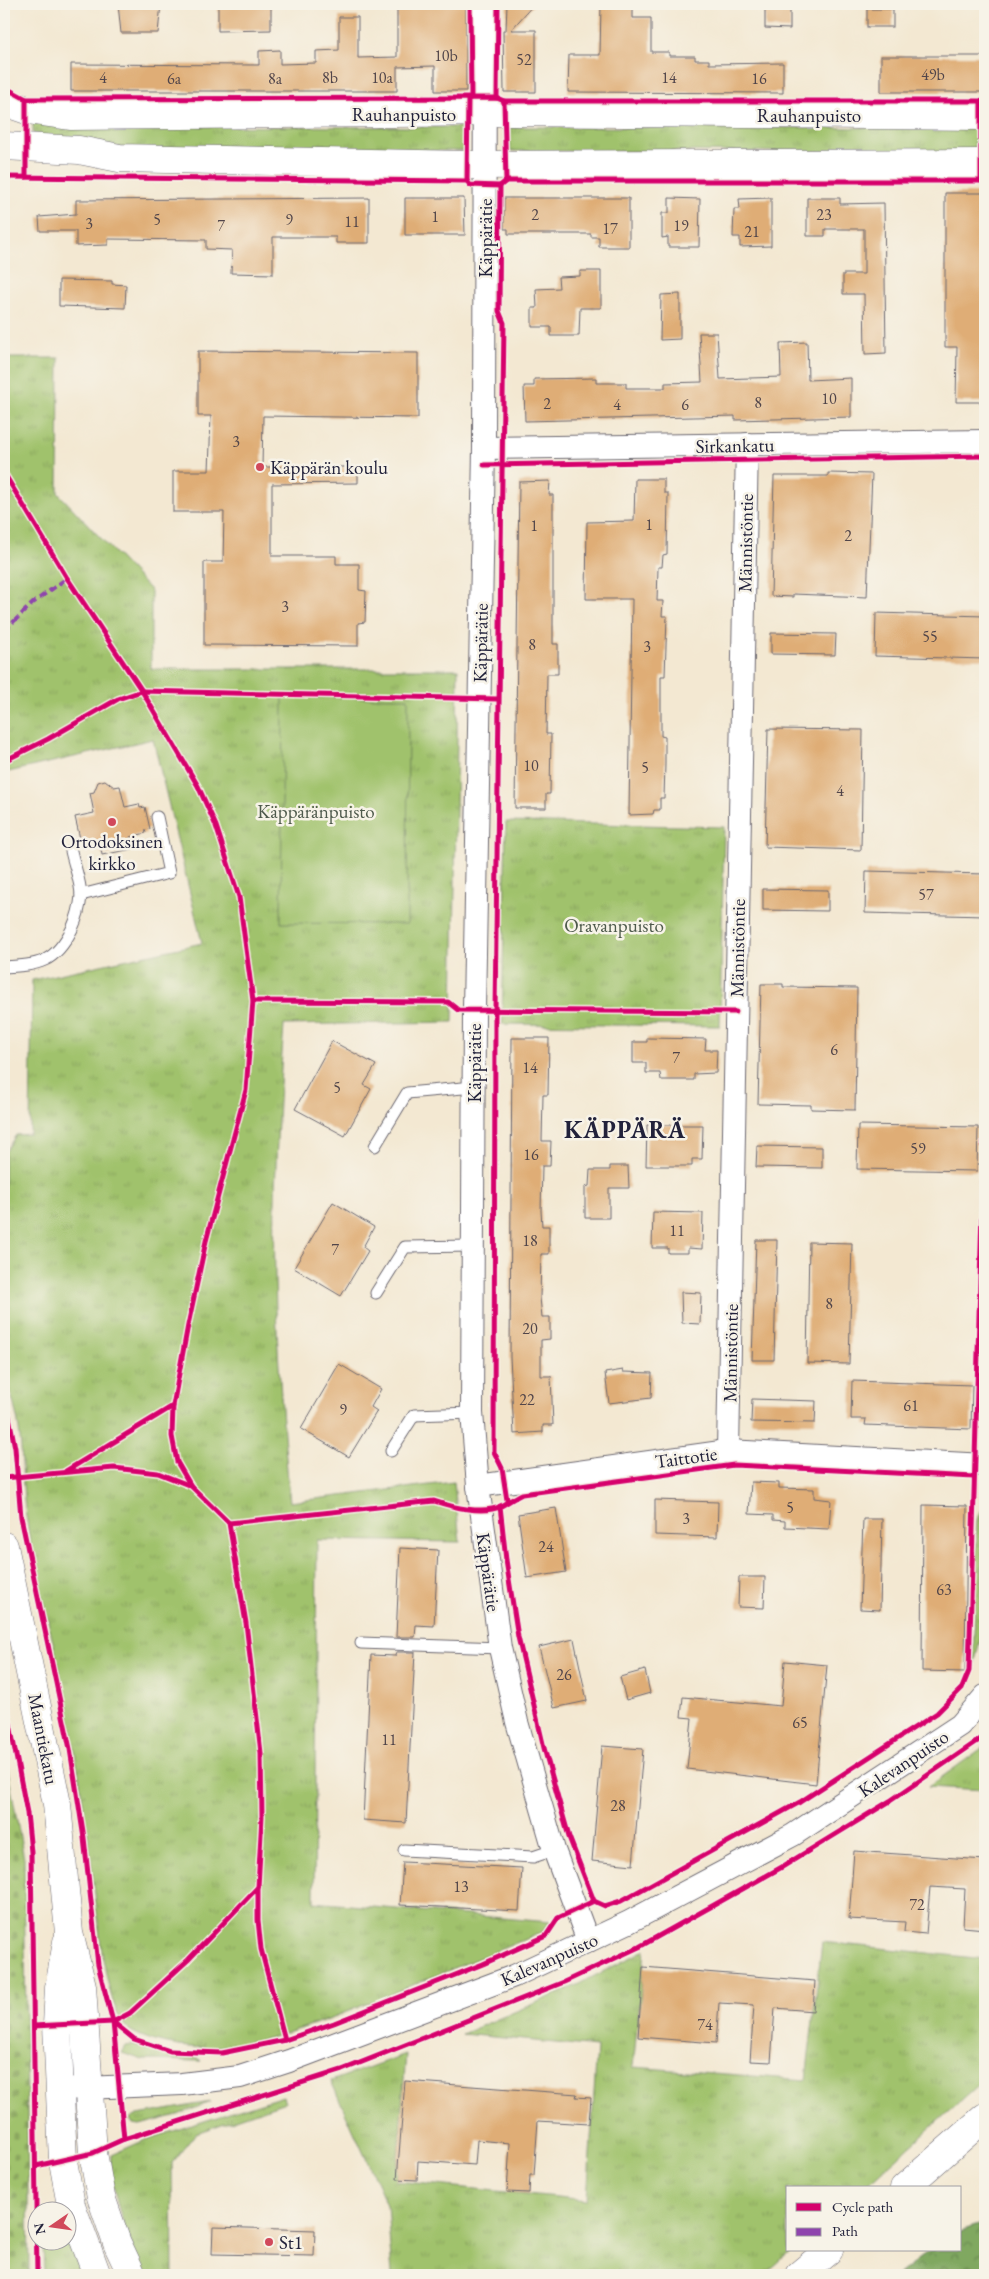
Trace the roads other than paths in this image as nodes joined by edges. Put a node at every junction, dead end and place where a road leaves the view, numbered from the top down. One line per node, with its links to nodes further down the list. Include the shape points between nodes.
1 (485, 4): 4 (street, Käppärätie)
2 (4, 102): 4 (main road, Rauhanpuisto, via 27,110 70,116)
3 (985, 116): 4 (main road, Rauhanpuisto)
4 (486, 139): 5 (main road, Rauhanpuisto, via 119,158 79,150); 6 (main road, Rauhanpuisto); 9 (street, Käppärätie)
5 (4, 146)
6 (985, 163)
7 (985, 441): 8 (street, Sirkankatu)
8 (747, 444): 9 (street, Sirkankatu); 20 (street, Männistöntie)
9 (484, 448): 14 (street, Käppärätie)
10 (158, 817): 12 (lane, via 169,872)
11 (71, 851): 12 (lane)
12 (81, 894): 13 (lane, via 78,916 58,953 29,966)
13 (4, 967)
14 (474, 1087): 15 (lane, via 407,1093); 16 (street, Käppärätie)
15 (375, 1146)
16 (472, 1246): 17 (lane, via 405,1247); 18 (street, Käppärätie)
17 (376, 1293)
18 (472, 1413): 19 (lane, via 414,1415); 22 (street, Käppärätie)
19 (391, 1451)
20 (728, 1452): 21 (street, Taittotie); 22 (street, Taittotie)
21 (985, 1465)
22 (478, 1486): 25 (street, Käppärätie)
23 (4, 1546): 29 (main road, Maantiekatu, via 57,1804)
24 (361, 1643): 25 (lane)
25 (500, 1648): 28 (street, Käppärätie, via 517,1722)
26 (985, 1696): 30 (street, Kalevanpuisto, via 960,1725 793,1835)
27 (404, 1850): 28 (lane, via 533,1857)
28 (554, 1850): 30 (street, Käppärätie)
29 (69, 1933): 31 (main road, Maantiekatu, via 82,1986); 32 (main road, Maantiekatu, via 57,2025)
30 (588, 1942): 31 (street, Kalevanpuisto, via 505,1979 240,2077 182,2084)
31 (88, 2087): 32 (street, Kalevanpuisto); 40 (main road, Maantiekatu, via 93,2153 101,2197)
32 (59, 2088): 39 (main road, Maantiekatu, via 63,2161 71,2205)
33 (985, 2117): 34 (main road)
34 (940, 2158): 35 (main road); 36 (main road)
35 (906, 2186)
36 (913, 2186)
37 (827, 2252): 41 (main road)
38 (847, 2252): 42 (main road)
39 (96, 2275)
40 (132, 2275)
41 (799, 2275)
42 (825, 2275)

